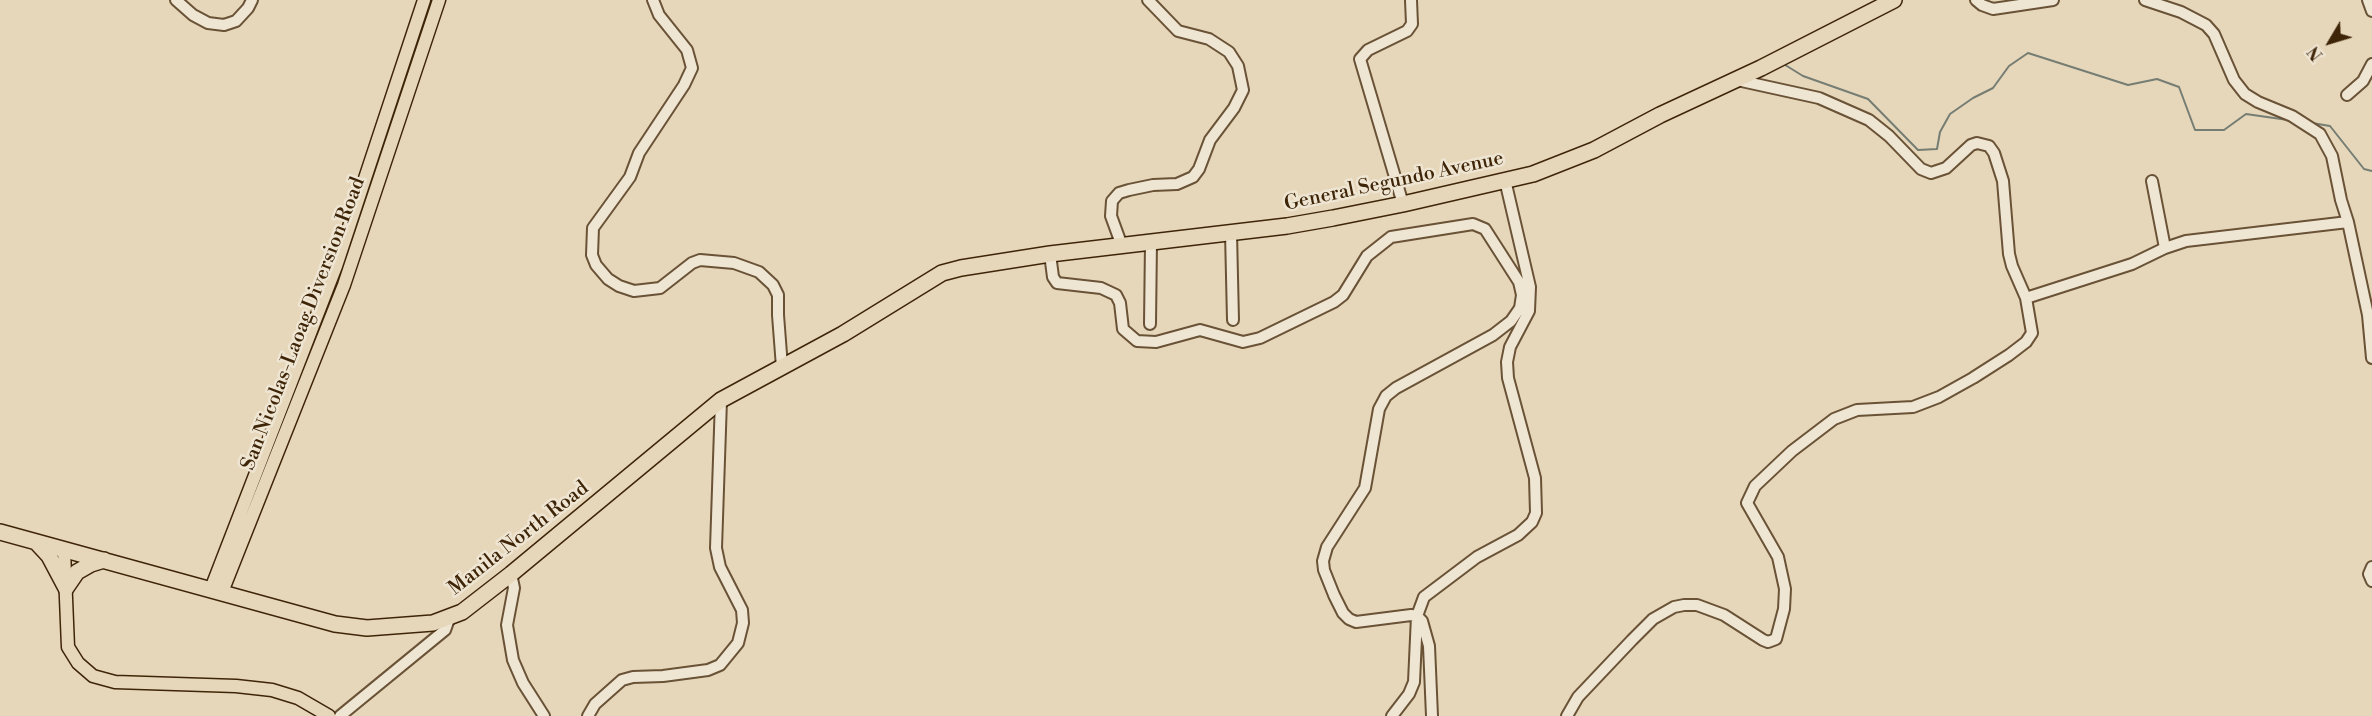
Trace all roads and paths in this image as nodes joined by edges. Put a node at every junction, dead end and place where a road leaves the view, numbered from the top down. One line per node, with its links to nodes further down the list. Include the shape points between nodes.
1 (176, 0): 2 (street, via 208,23 224,25 236,21)
2 (252, 0)
3 (424, 0): 41 (main road, San Nicolas-Laoag Diversion Road, via 336,266)
4 (439, 0): 41 (main road, San Nicolas-Laoag Diversion Road, via 344,285)
5 (653, 0): 31 (street, via 659,15 687,50 692,68 639,153 630,177 593,228 592,255 608,279 634,291 660,288 696,260 734,263 759,272 778,295)
6 (1149, 0): 23 (street, via 1178,31 1209,39 1229,52 1238,66 1243,90 1210,140 1193,177 1177,184 1129,190 1112,201 1111,216)
7 (1411, 0): 19 (street, via 1412,24 1407,31 1368,50 1360,59)
8 (1894, 0): 15 (highway, General Segundo Avenue)
9 (1976, 0): 10 (street, via 1993,9)
10 (2053, 0)
11 (2145, 0): 20 (street, via 2206,25 2214,34 2234,80 2246,94 2320,134 2332,156)
12 (2368, 0): 13 (street)
13 (2372, 11)
14 (2372, 64): 16 (street)
15 (1737, 80): 17 (highway, General Segundo Avenue, via 1584,154 1533,174); 26 (street, via 1819,98 1869,120 1930,173 1946,168 1971,145 1989,146 2003,181 2012,266)
16 (2348, 95)
17 (1505, 180): 19 (highway, General Segundo Avenue); 42 (street, via 1531,301 1527,317 1510,347 1508,378 1532,462 1536,513 1518,535 1477,557 1430,592 1420,603)
18 (2152, 181): 24 (street)
19 (1403, 204): 21 (highway, General Segundo Avenue)
20 (2348, 222): 24 (street, via 2186,241); 30 (street, via 2368,315)
21 (1231, 233): 22 (highway, General Segundo Avenue); 28 (street)
22 (1151, 242): 23 (highway, General Segundo Avenue); 29 (street)
23 (1122, 246): 25 (highway, General Segundo Avenue)
24 (2165, 248): 26 (street, via 2132,264)
25 (1050, 254): 27 (highway, General Segundo Avenue, via 942,273); 42 (street, via 1057,283 1101,288 1116,295 1123,329 1137,341 1156,342 1200,330 1243,342 1260,338 1334,302 1343,295 1367,256 1391,237 1482,225 1519,282 1520,308 1493,335 1386,396 1379,409 1365,488 1327,547 1323,561 1334,595 1349,619 1356,622)
26 (2026, 298): 50 (street, via 2032,333 2009,355 1921,404 1857,410 1834,419 1791,451 1755,486 1747,503 1778,557 1785,589 1776,639 1763,640 1724,615 1697,605 1674,607 1653,619 1632,640 1578,697)
27 (876, 313): 31 (highway, Manila North Road)
28 (1233, 320)
29 (1150, 324)
30 (2372, 358)
31 (782, 367): 32 (highway, Manila North Road)
32 (722, 400): 38 (highway, Manila North Road); 47 (street, via 716,548 720,567 742,610 738,643 720,665 708,670 622,680 595,704)
33 (0, 532): 34 (highway, Manila North Road)
34 (36, 542): 35 (highway, Manila North Road); 40 (highway, via 49,556)
35 (64, 550): 36 (highway, Manila North Road); 40 (main road)
36 (104, 560): 40 (highway, via 77,572); 41 (highway, Manila North Road)
37 (2372, 567): 39 (street)
38 (511, 574): 43 (highway, Manila North Road); 46 (street, via 513,593 507,625 513,660)
39 (2372, 581)
40 (66, 588): 44 (main road, via 68,647 93,676 115,682 272,690 298,698)
41 (217, 590): 43 (highway, Manila North Road, via 304,617 367,628 416,626)
42 (1417, 616): 48 (street, via 1414,682); 49 (street, via 1429,646)
43 (449, 619): 45 (street, via 445,630)
44 (329, 716)
45 (340, 716)
46 (544, 716)
47 (588, 716)
48 (1392, 716)
49 (1432, 716)
50 (1567, 716)

